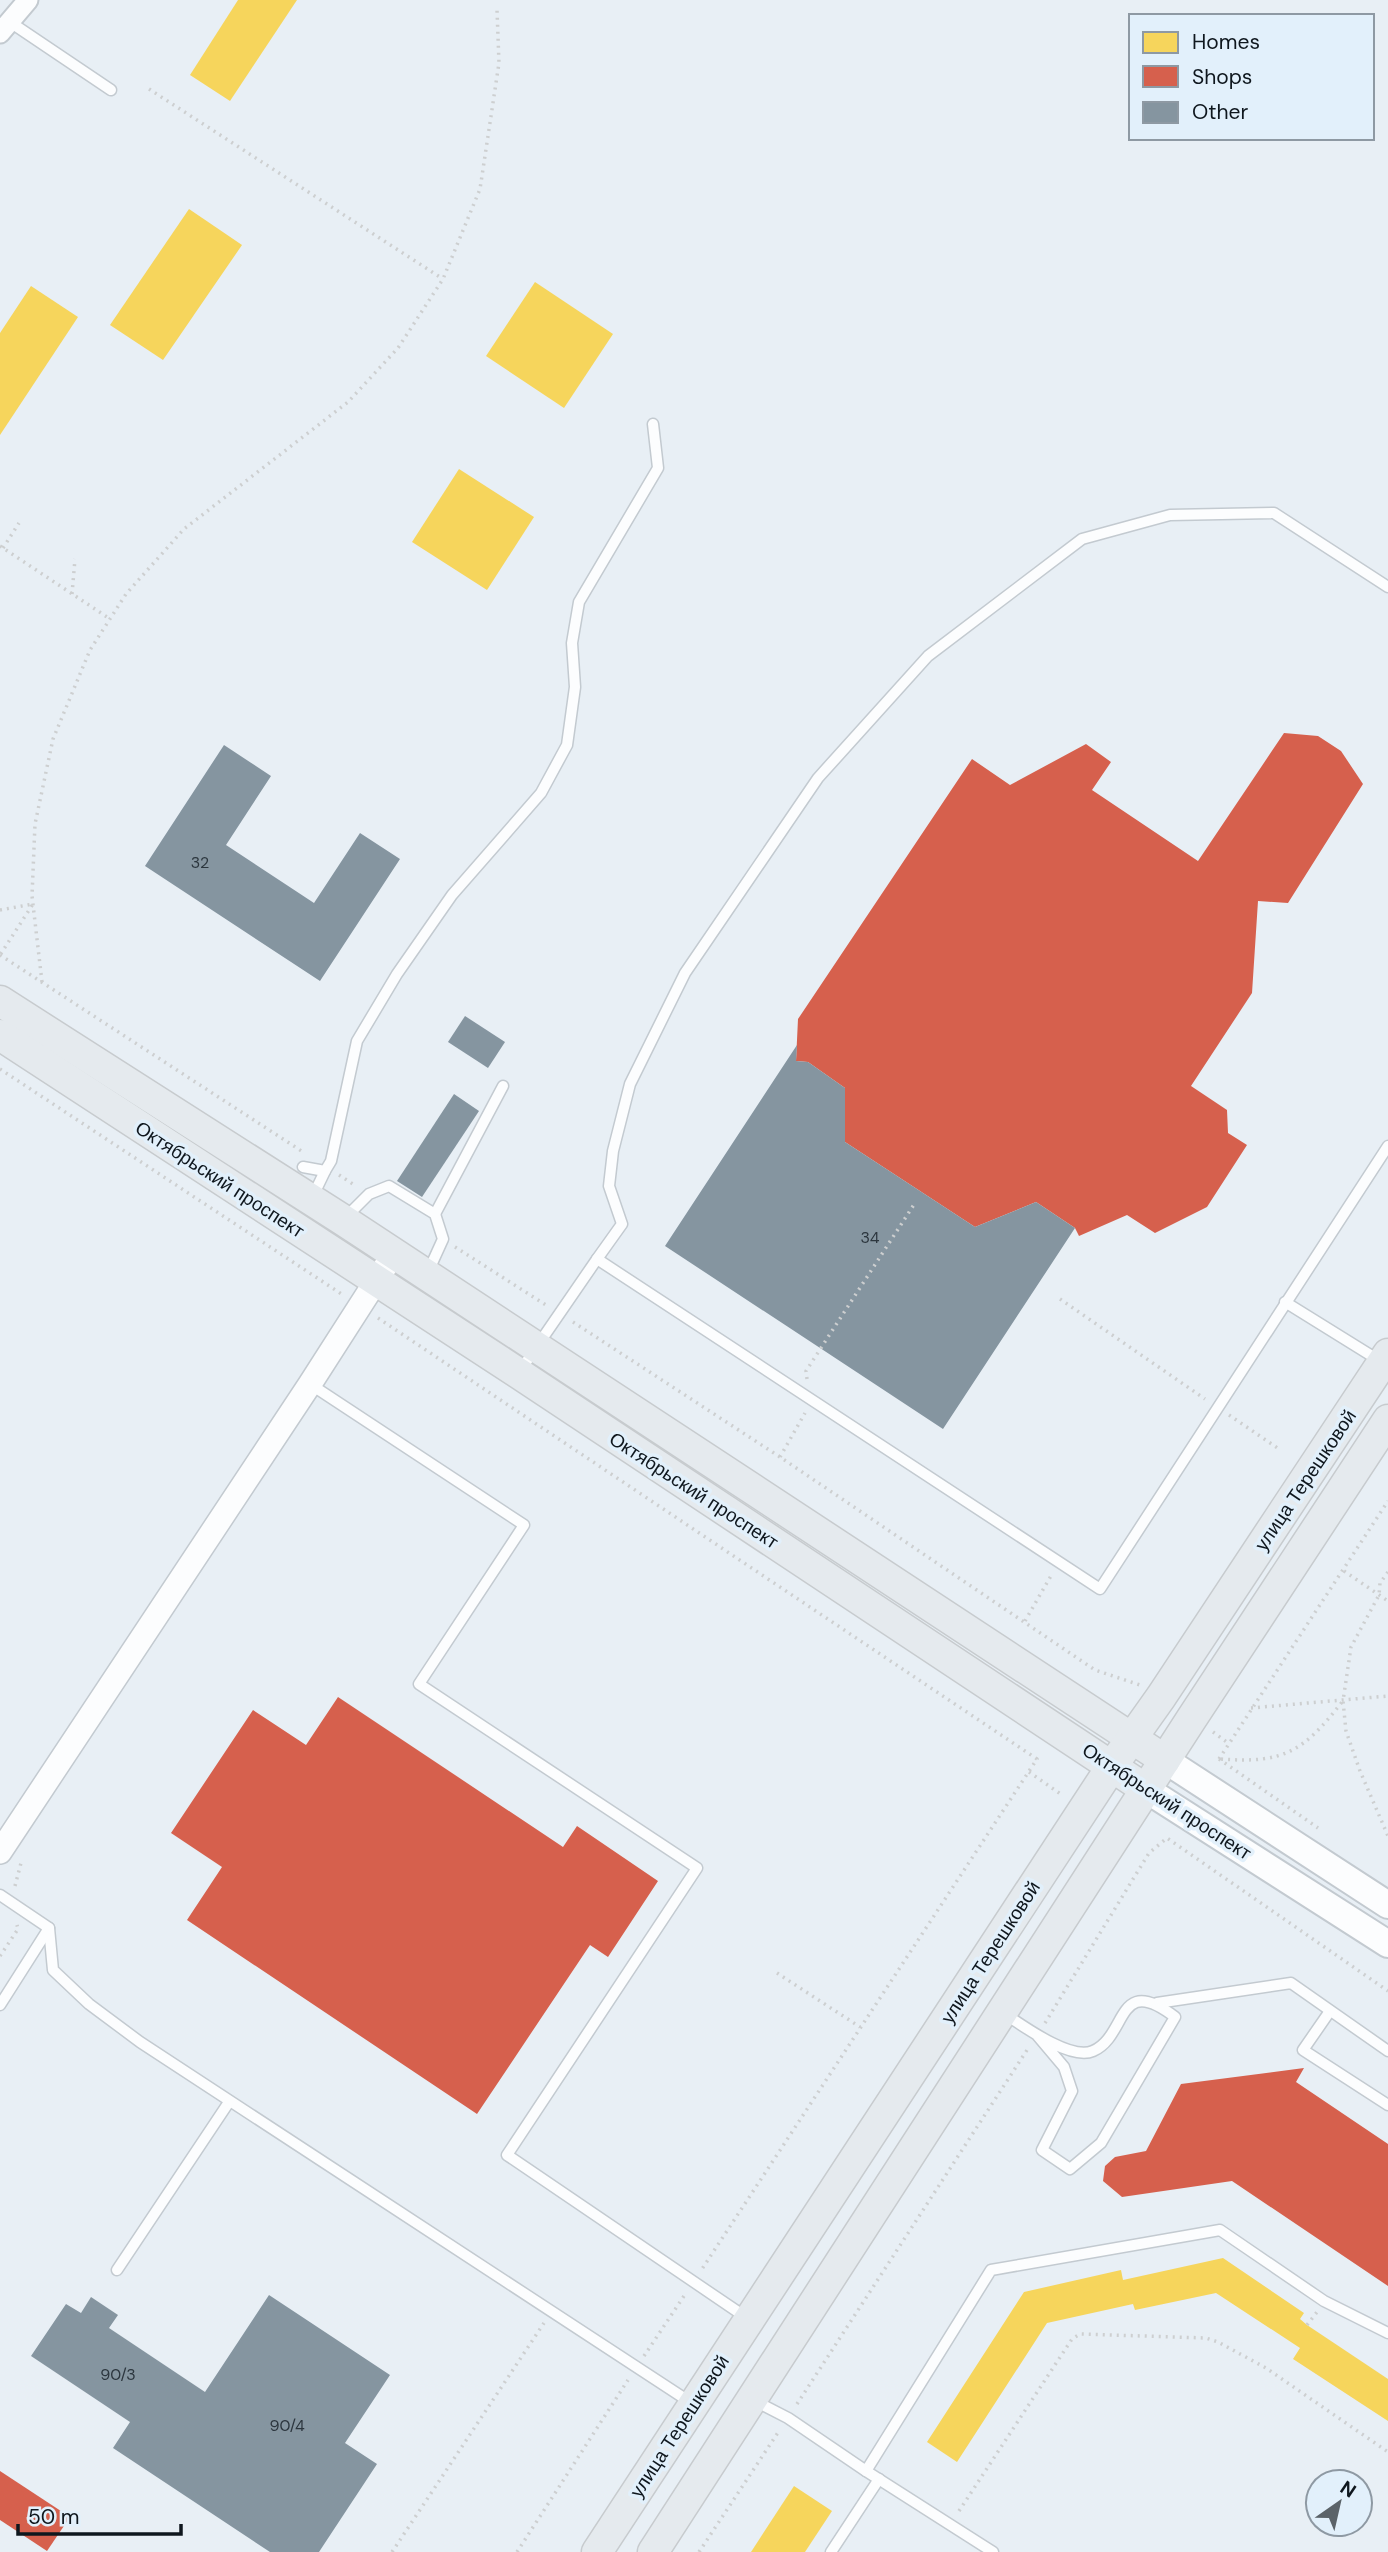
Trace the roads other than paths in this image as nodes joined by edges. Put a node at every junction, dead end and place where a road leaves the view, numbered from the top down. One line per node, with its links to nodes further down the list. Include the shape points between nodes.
1 (28, 0): 2 (street)
2 (5, 27): 3 (lane)
3 (111, 90)
4 (653, 424): 11 (lane, via 658,468 579,602 572,643 575,687 567,745 541,793 452,895 357,1041)
5 (1388, 587): 16 (lane, via 1274,513 1170,515 1082,539 928,656 818,778 685,973 630,1084 612,1151 609,1186 622,1224)
6 (0, 1001): 12 (main road, Октябрьский проспект)
7 (0, 1035): 18 (main road, Октябрьский проспект)
8 (503, 1086): 13 (lane)
9 (1388, 1146): 19 (lane)
10 (303, 1167): 11 (lane)
11 (325, 1171): 12 (lane)
12 (311, 1200): 14 (main road, Октябрьский проспект)
13 (435, 1214): 14 (lane, via 389,1186 369,1194); 17 (lane, via 443,1239)
14 (343, 1220): 15 (main road, Октябрьский проспект)
15 (394, 1254): 17 (main road, Октябрьский проспект); 18 (street)
16 (597, 1259): 19 (lane, via 1100,1588); 20 (lane)
17 (426, 1275): 20 (main road, Октябрьский проспект)
18 (376, 1281): 22 (main road, Октябрьский проспект); 23 (street)
19 (1285, 1302): 21 (lane)
20 (536, 1347): 22 (lane); 25 (main road, Октябрьский проспект)
21 (1385, 1359): 25 (main road, улица Терешковой)
22 (518, 1373): 27 (main road, Октябрьский проспект)
23 (310, 1384): 29 (street); 43 (lane, via 524,1525 419,1684 697,1868 507,2155)
24 (1388, 1420): 26 (main road, улица Терешковой)
25 (1132, 1738): 26 (main road, Октябрьский проспект); 27 (main road, улица Терешковой)
26 (1165, 1760): 28 (main road, улица Терешковой); 31 (main road, Октябрьский проспект)
27 (1112, 1766): 28 (main road, Октябрьский проспект); 43 (main road, улица Терешковой)
28 (1147, 1790): 33 (main road, Октябрьский проспект); 37 (main road, улица Терешковой)
29 (0, 1852)
30 (0, 1895): 32 (lane)
31 (1388, 1905)
32 (49, 1928): 35 (lane); 40 (lane, via 53,1970 99,2012)
33 (1388, 1944)
34 (1157, 2003): 36 (lane, via 1291,1983); 38 (lane, via 1139,2001 1126,2008 1105,2042 1092,2052 1073,2052); 38 (lane, via 1175,2017 1101,2143 1070,2169 1042,2150 1072,2091 1064,2067)
35 (0, 2005)
36 (1330, 2011): 39 (lane); 41 (lane, via 1303,2050)
37 (1003, 2012): 38 (lane); 45 (main road, улица Терешковой)
38 (1037, 2035)
39 (1388, 2051)
40 (229, 2102): 42 (lane); 46 (lane)
41 (1388, 2105)
42 (117, 2270)
43 (749, 2320): 46 (main road, улица Терешковой)
44 (1388, 2333): 47 (lane, via 1324,2301 1220,2230 991,2270)
45 (752, 2399): 47 (lane); 50 (main road, улица Терешковой)
46 (694, 2404): 49 (main road, улица Терешковой)
47 (866, 2471): 48 (lane)
48 (879, 2479): 51 (lane); 52 (lane)
49 (597, 2552)
50 (653, 2552)
51 (831, 2552)
52 (993, 2552)

